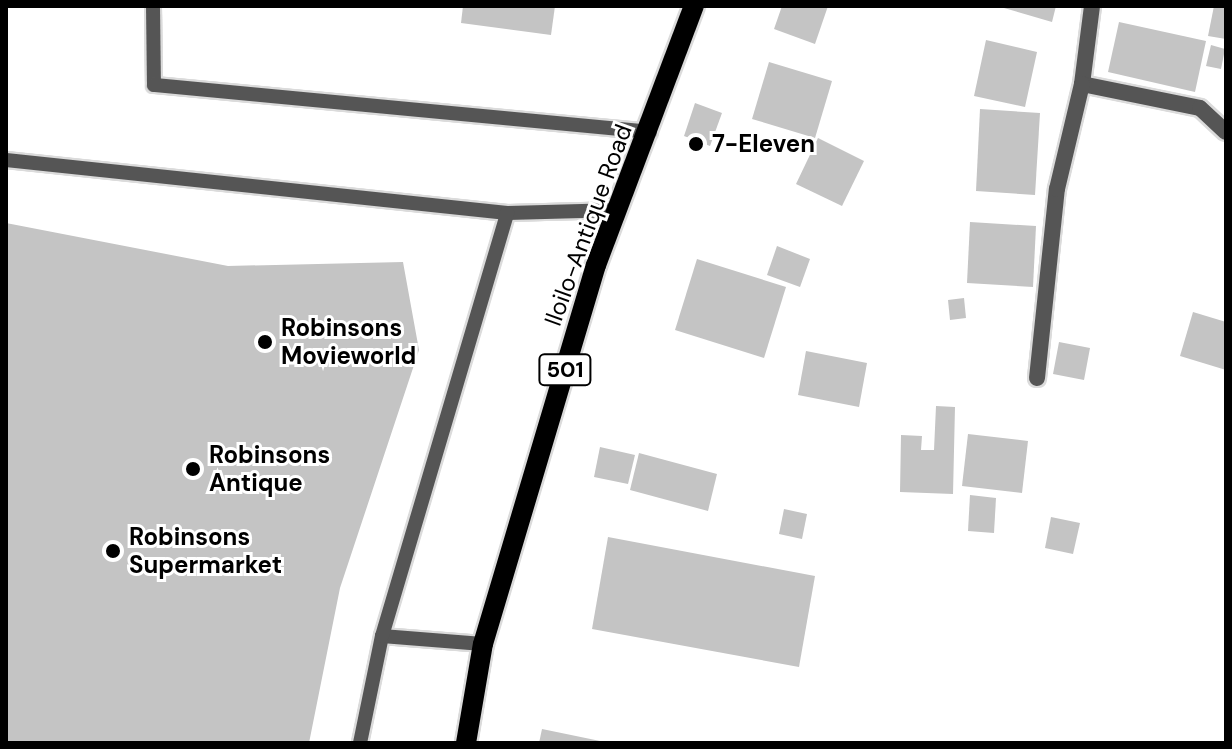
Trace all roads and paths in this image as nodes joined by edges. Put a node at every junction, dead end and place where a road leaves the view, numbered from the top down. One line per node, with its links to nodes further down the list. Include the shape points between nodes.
1 (153, 6): 5 (lane, via 154,85)
2 (694, 6): 5 (main road, Iloilo-Antique Road / 501)
3 (1092, 6): 4 (street)
4 (1082, 84): 6 (street, via 1200,108); 10 (street, via 1057,189)
5 (650, 132): 8 (main road, Iloilo-Antique Road / 501)
6 (1226, 132)
7 (6, 160): 9 (lane)
8 (619, 210): 9 (lane); 12 (main road, Iloilo-Antique Road / 501, via 596,265)
9 (507, 213): 11 (lane)
10 (1037, 378)
11 (382, 636): 12 (lane); 13 (lane)
12 (483, 644): 14 (main road, Iloilo-Antique Road / 501)
13 (360, 743)
14 (466, 743)

